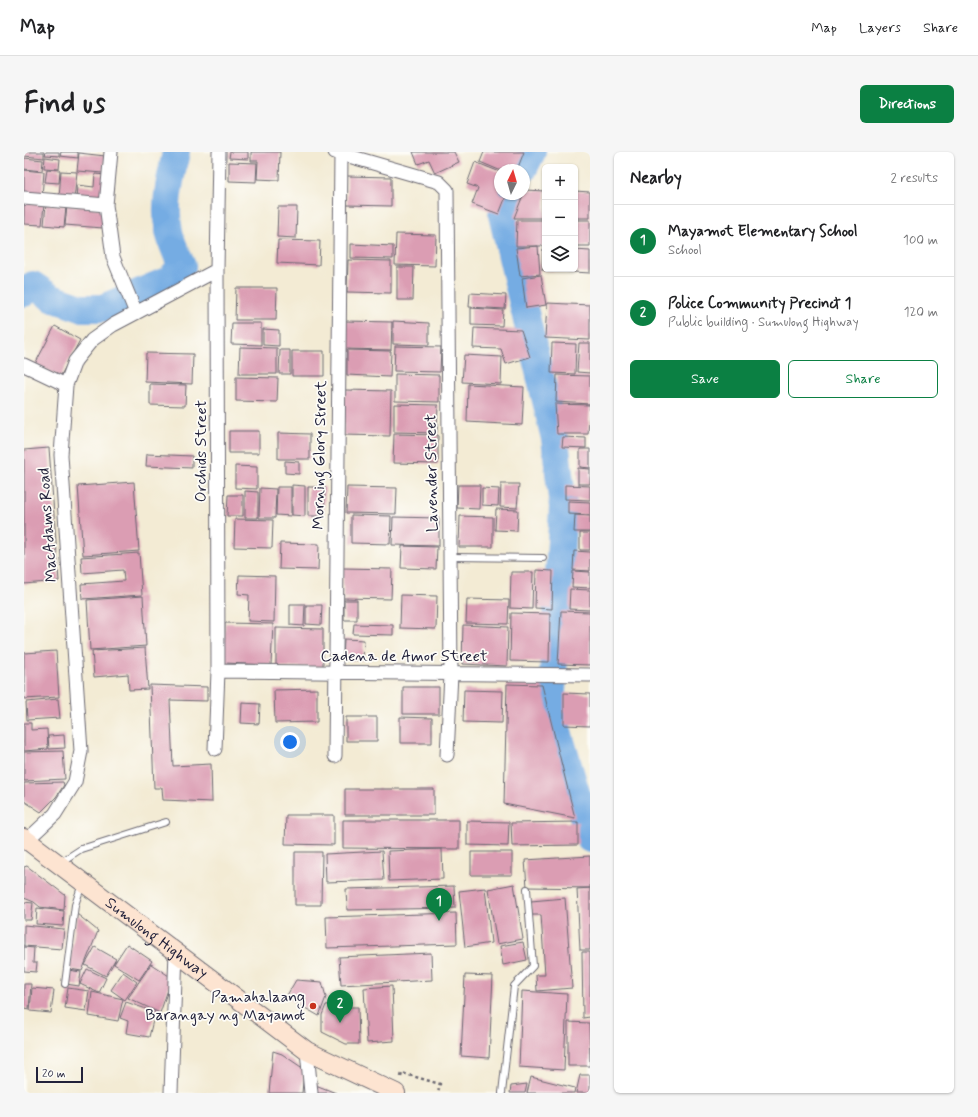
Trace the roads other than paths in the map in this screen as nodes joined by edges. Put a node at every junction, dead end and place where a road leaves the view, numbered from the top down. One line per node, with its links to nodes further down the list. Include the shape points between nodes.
1 (111, 152): 5 (street)
2 (219, 152): 6 (street, Orchids Street)
3 (338, 153): 10 (street, Lavender Street, via 434,180 443,184 447,190); 13 (street, Morning Glory Street)
4 (24, 198): 5 (street)
5 (106, 205): 7 (street, via 113,257)
6 (217, 270): 7 (street, MacAdams Road); 12 (street, Orchids Street)
7 (131, 302): 9 (street, MacAdams Road, via 92,340 76,361)
8 (24, 365): 9 (street)
9 (66, 385): 20 (street, MacAdams Road, via 61,455 81,751 75,782 56,814)
10 (450, 557): 11 (lane); 14 (street, Lavender Street)
11 (543, 558)
12 (218, 671): 13 (street, Cadena de Amor Street); 16 (street, Orchids Street)
13 (334, 673): 14 (street, Cadena de Amor Street); 18 (street, Morning Glory Street)
14 (451, 674): 15 (street, Cadena de Amor Street); 17 (street, Lavender Street)
15 (590, 675)
16 (215, 749)
17 (447, 755)
18 (335, 756)
19 (166, 822): 21 (lane, via 81,849)
20 (25, 841): 21 (main road, Sumulong Highway)
21 (58, 864): 22 (main road, Sumulong Highway)
22 (83, 883): 24 (main road, Sumulong Highway); 25 (lane, via 75,905)
23 (527, 889): 30 (lane, via 533,966 514,986)
24 (176, 951): 26 (main road, Sumulong Highway); 27 (street)
25 (65, 984)
26 (307, 1051): 28 (street); 29 (main road, Sumulong Highway)
27 (171, 1093)
28 (311, 1093)
29 (396, 1093)
30 (502, 1093)

